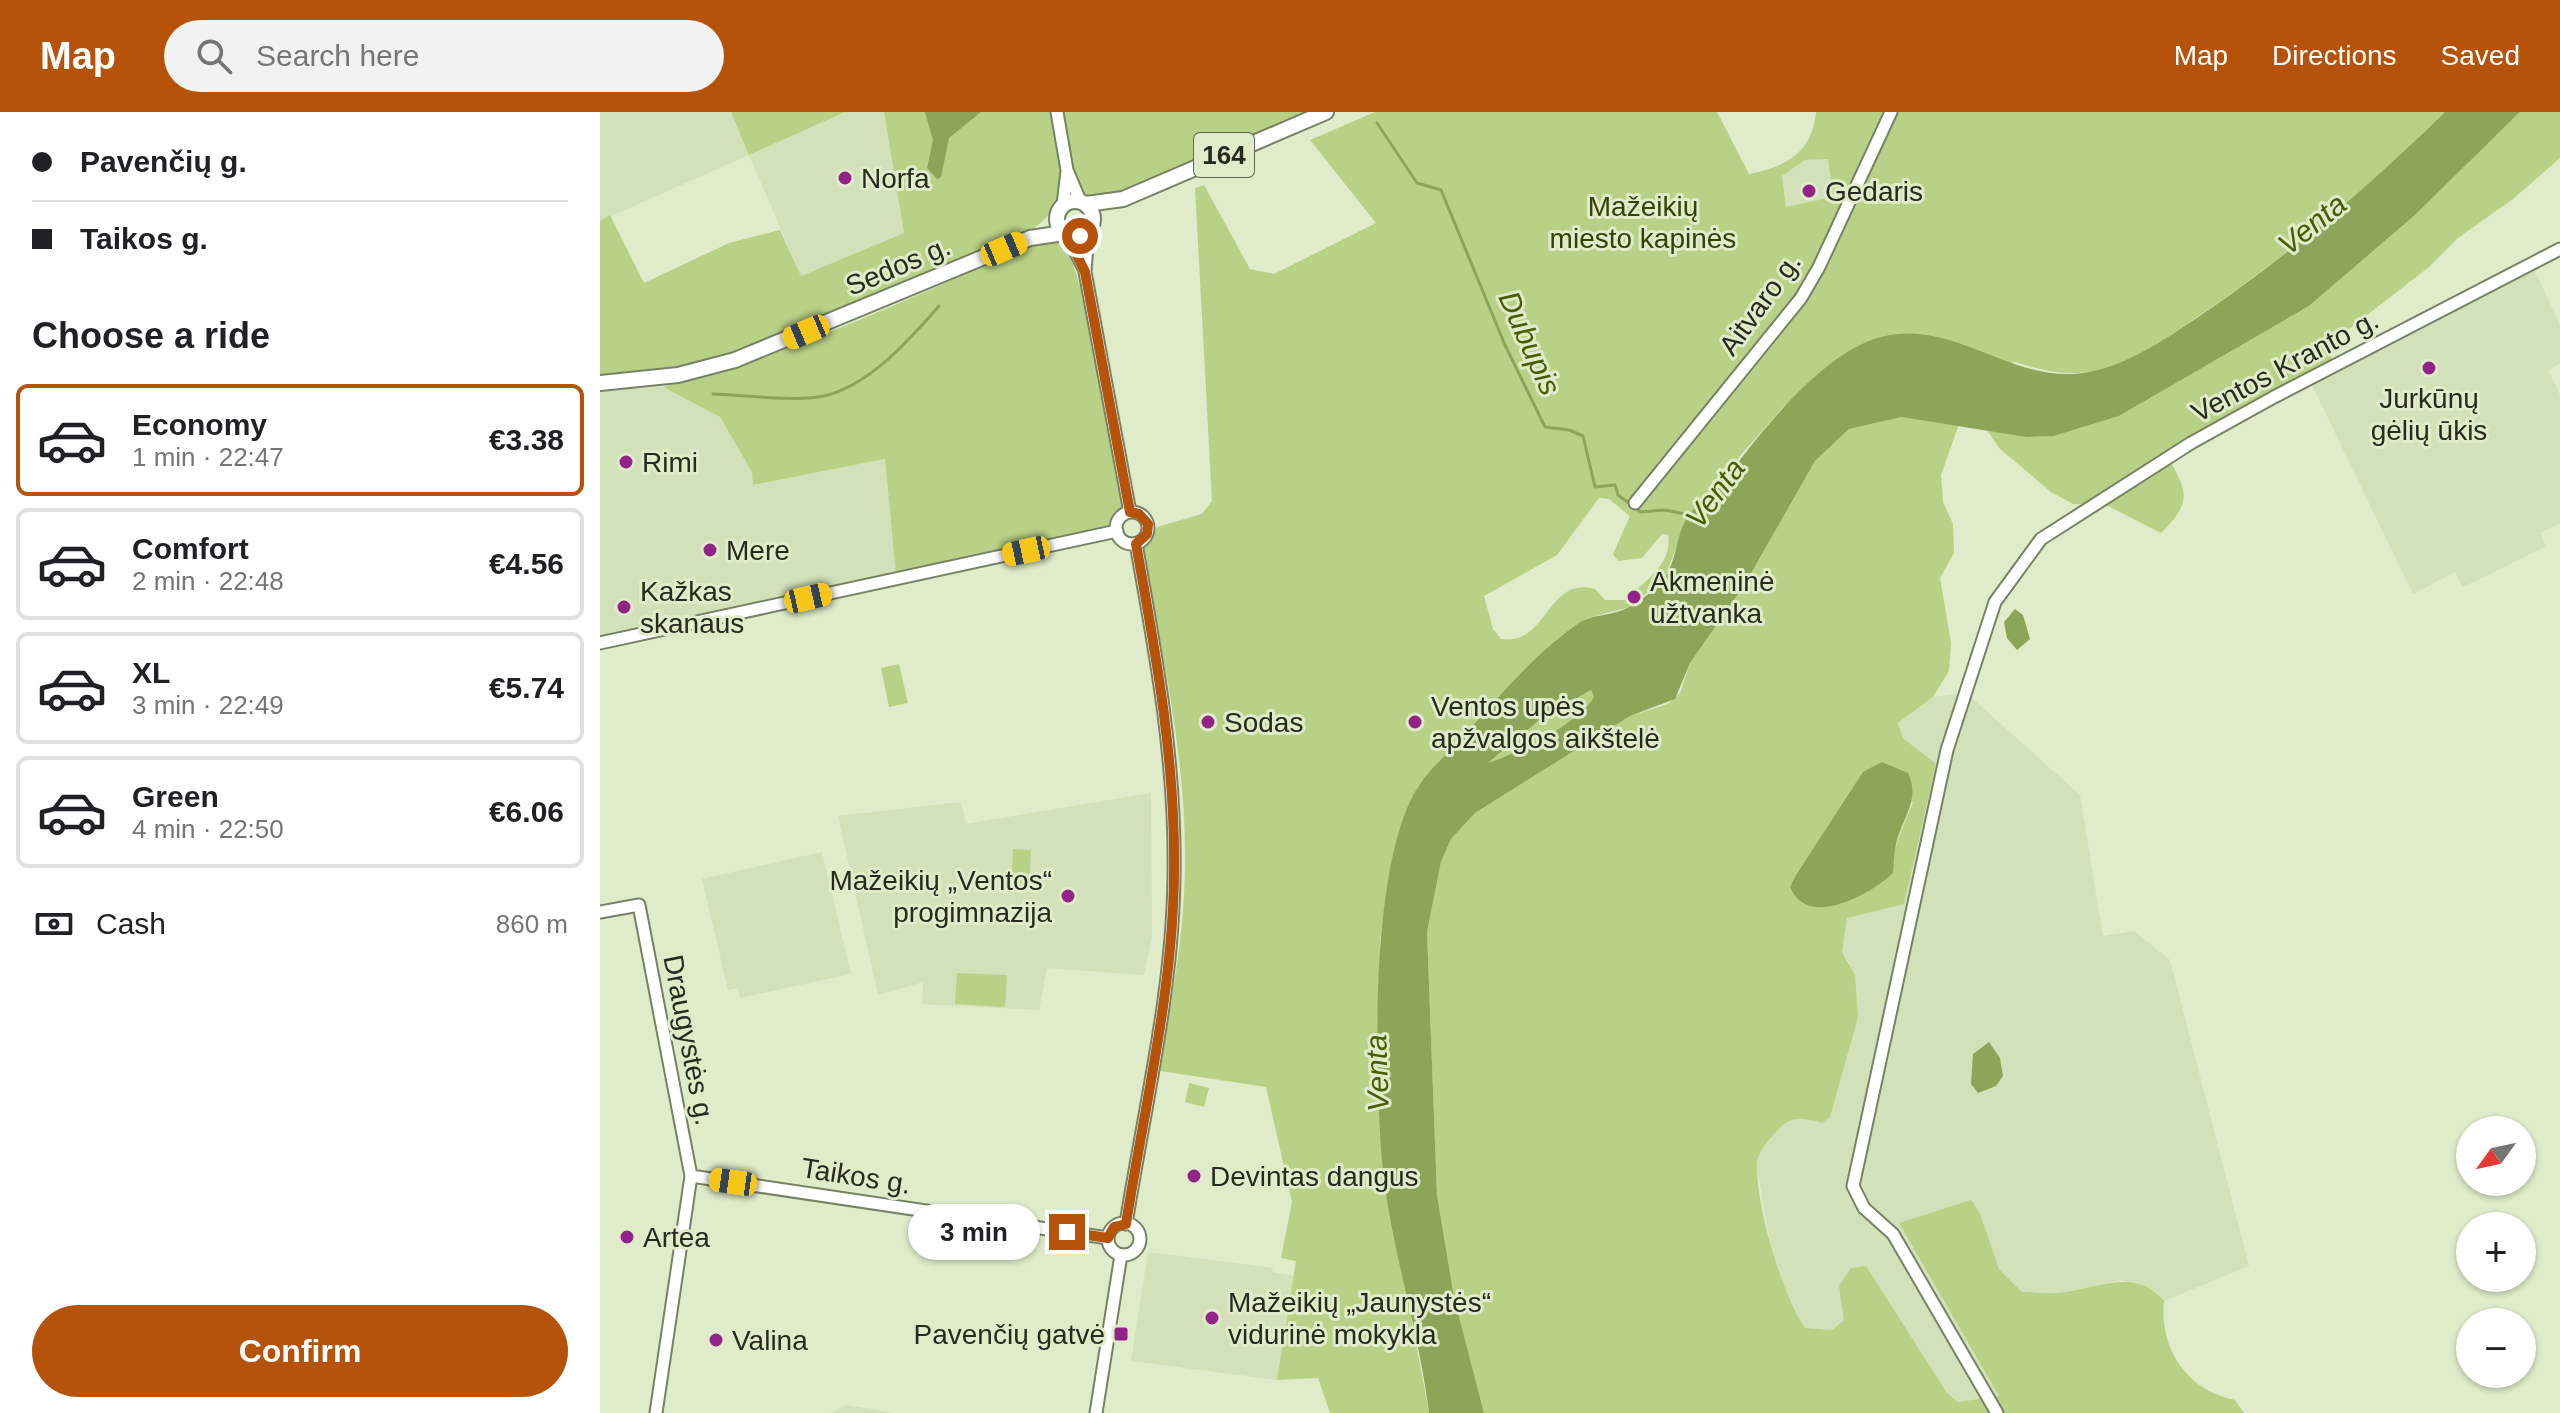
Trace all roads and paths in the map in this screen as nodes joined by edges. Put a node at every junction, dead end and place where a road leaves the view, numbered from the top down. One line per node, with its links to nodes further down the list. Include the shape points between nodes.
1 (1057, 112): 4 (street)
2 (1326, 112): 5 (main road, 164)
3 (1891, 112): 14 (street, Aitvaro g., via 1801,298)
4 (1067, 170): 6 (street); 7 (street)
5 (1123, 199): 6 (main road, 164); 8 (main road, 164)
6 (1083, 203): 7 (main road, 164); 8 (main road, via 1092,213)
7 (1060, 210): 9 (main road); 10 (main road, Sedos g. / 164)
8 (1090, 227): 9 (main road, 164, via 1080,236); 12 (street)
9 (1065, 234): 10 (main road, Sedos g. / 164); 12 (street)
10 (1030, 238): 13 (main road, Sedos g. / 164, via 735,360 667,377)
11 (2560, 249): 26 (street, Ventos Kranto g., via 2191,443 2041,539 1995,602 1954,723 1853,1186 1864,1208 1893,1234)
12 (1085, 272): 15 (street)
13 (600, 383)
14 (1635, 503)
15 (1130, 512): 16 (street, via 1121,517); 17 (street, via 1148,524 1147,534)
16 (1117, 531): 17 (street, via 1122,540); 18 (street)
17 (1136, 544): 21 (street, via 1169,748 1174,875 1168,968)
18 (600, 643)
19 (600, 912): 20 (street, Draugystės g., via 639,905)
20 (691, 1176): 22 (street, Taikos g.); 24 (street, Draugystės g.)
21 (1126, 1224): 22 (street, via 1114,1227); 23 (street, via 1137,1231 1139,1243 1130,1254)
22 (1108, 1238): 23 (street)
23 (1121, 1255): 25 (street)
24 (656, 1413)
25 (1096, 1413)
26 (1997, 1413)

